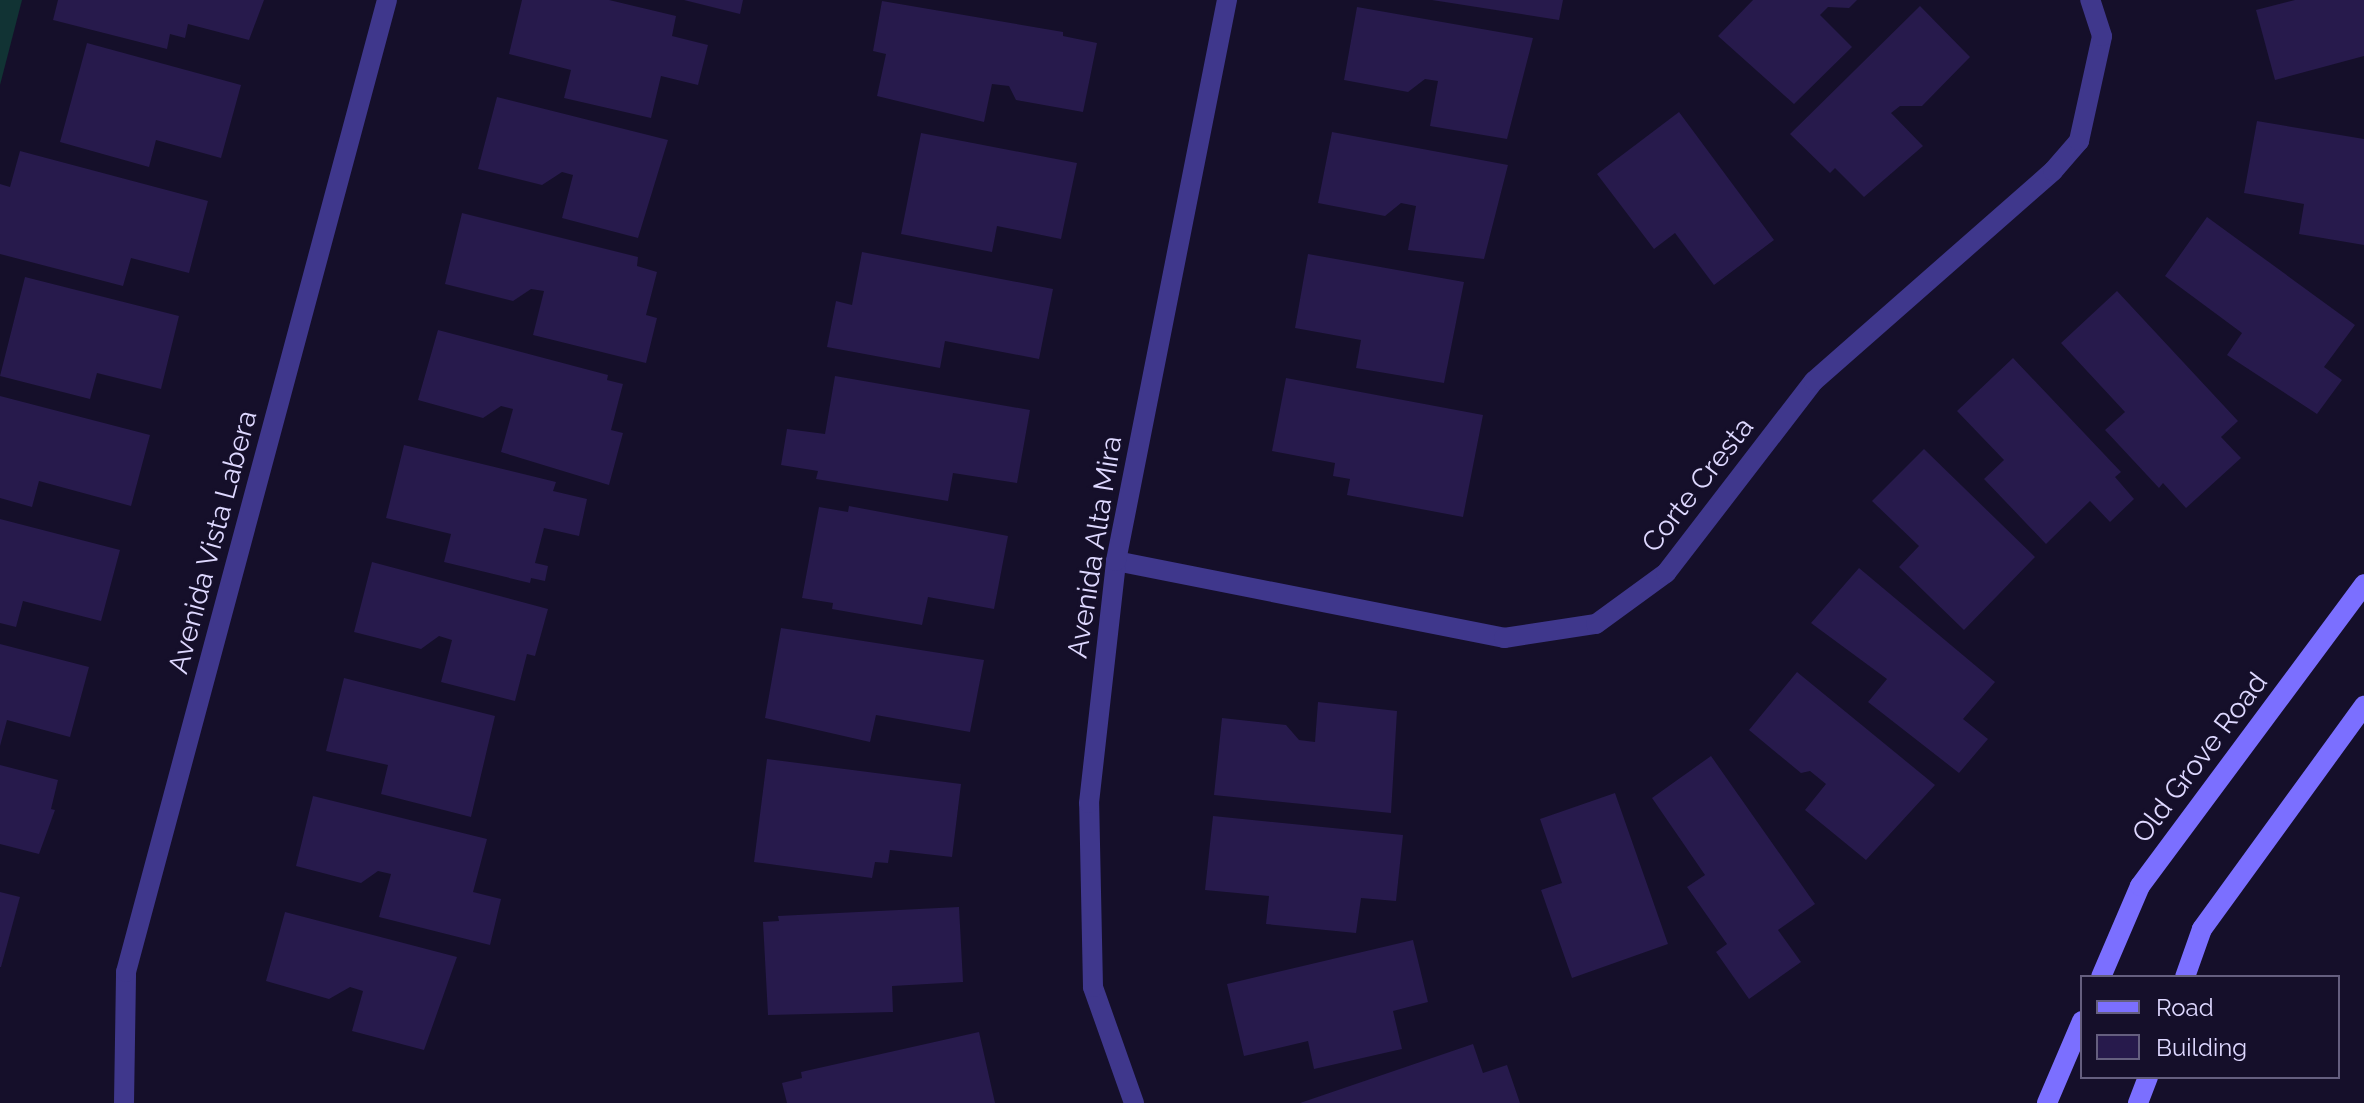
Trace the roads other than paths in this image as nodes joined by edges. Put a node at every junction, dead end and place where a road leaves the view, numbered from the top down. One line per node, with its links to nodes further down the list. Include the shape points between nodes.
1 (387, 0): 11 (street, Avenida Vista Labera, via 126,972)
2 (1227, 0): 4 (street, Avenida Alta Mira)
3 (2090, 0): 4 (street, Corte Cresta, via 2102,36 2079,141 2053,171 1814,381 1666,573 1596,624 1504,638)
4 (1116, 561): 12 (street, Avenida Alta Mira, via 1089,803 1093,987)
5 (2364, 584): 7 (street, Old Grove Road, via 2140,886)
6 (2364, 706): 8 (street, via 2202,929)
7 (2102, 975)
8 (2186, 975)
9 (2080, 1026): 13 (street)
10 (2147, 1079): 14 (street)
11 (124, 1103)
12 (1134, 1103)
13 (2047, 1103)
14 (2138, 1103)

